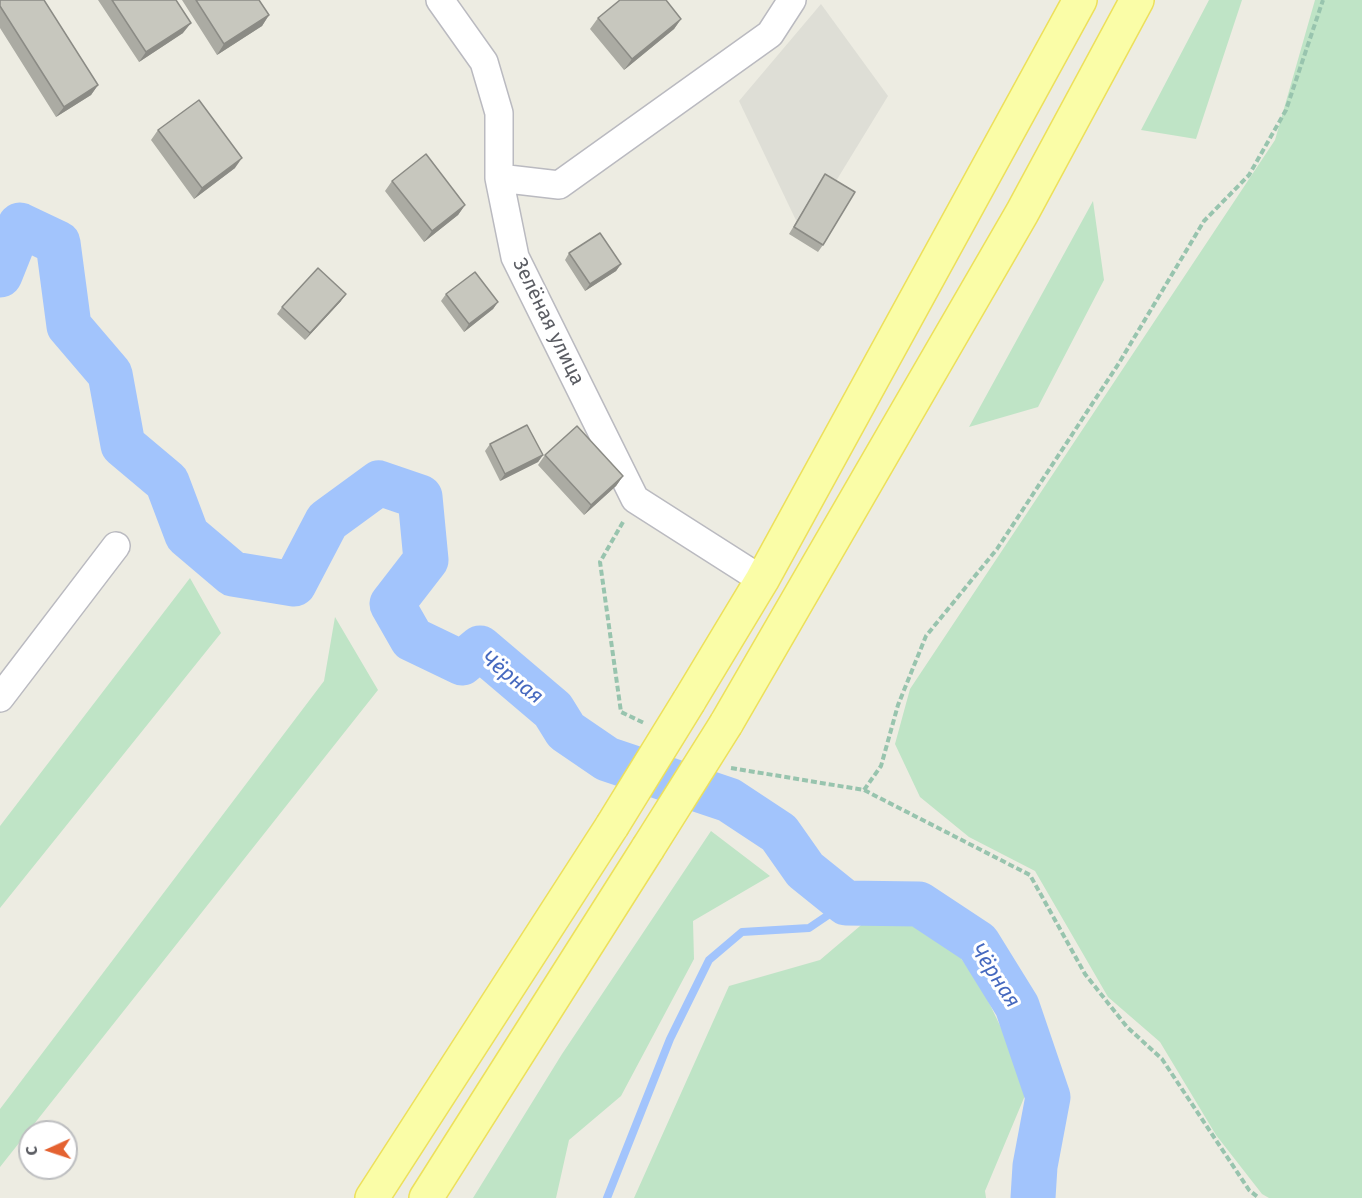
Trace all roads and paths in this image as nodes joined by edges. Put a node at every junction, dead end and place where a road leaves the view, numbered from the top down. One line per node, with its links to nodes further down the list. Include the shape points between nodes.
1 (440, 0): 6 (street, Зелёная улица, via 484,62 499,113)
2 (792, 0): 6 (street, via 770,34 559,184)
3 (1080, 0): 9 (main road)
4 (1137, 0): 15 (main road, bridge, via 1022,213 726,724)
5 (1323, 0): 13 (path, via 1286,110 1249,175 1204,221 1119,363 997,549 926,636 898,705 881,766)
6 (499, 178): 7 (street, Зелёная улица, via 515,257)
7 (635, 500): 9 (street); 11 (path, via 600,562 621,712)
8 (116, 546): 10 (street)
9 (762, 580): 14 (main road, bridge, via 612,826)
10 (0, 698)
11 (651, 727)
12 (722, 763): 13 (path, via 732,768)
13 (864, 790): 16 (path, via 1030,875 1085,974 1127,1027 1162,1059 1249,1190)
14 (372, 1198)
15 (426, 1198)
16 (1259, 1198)

